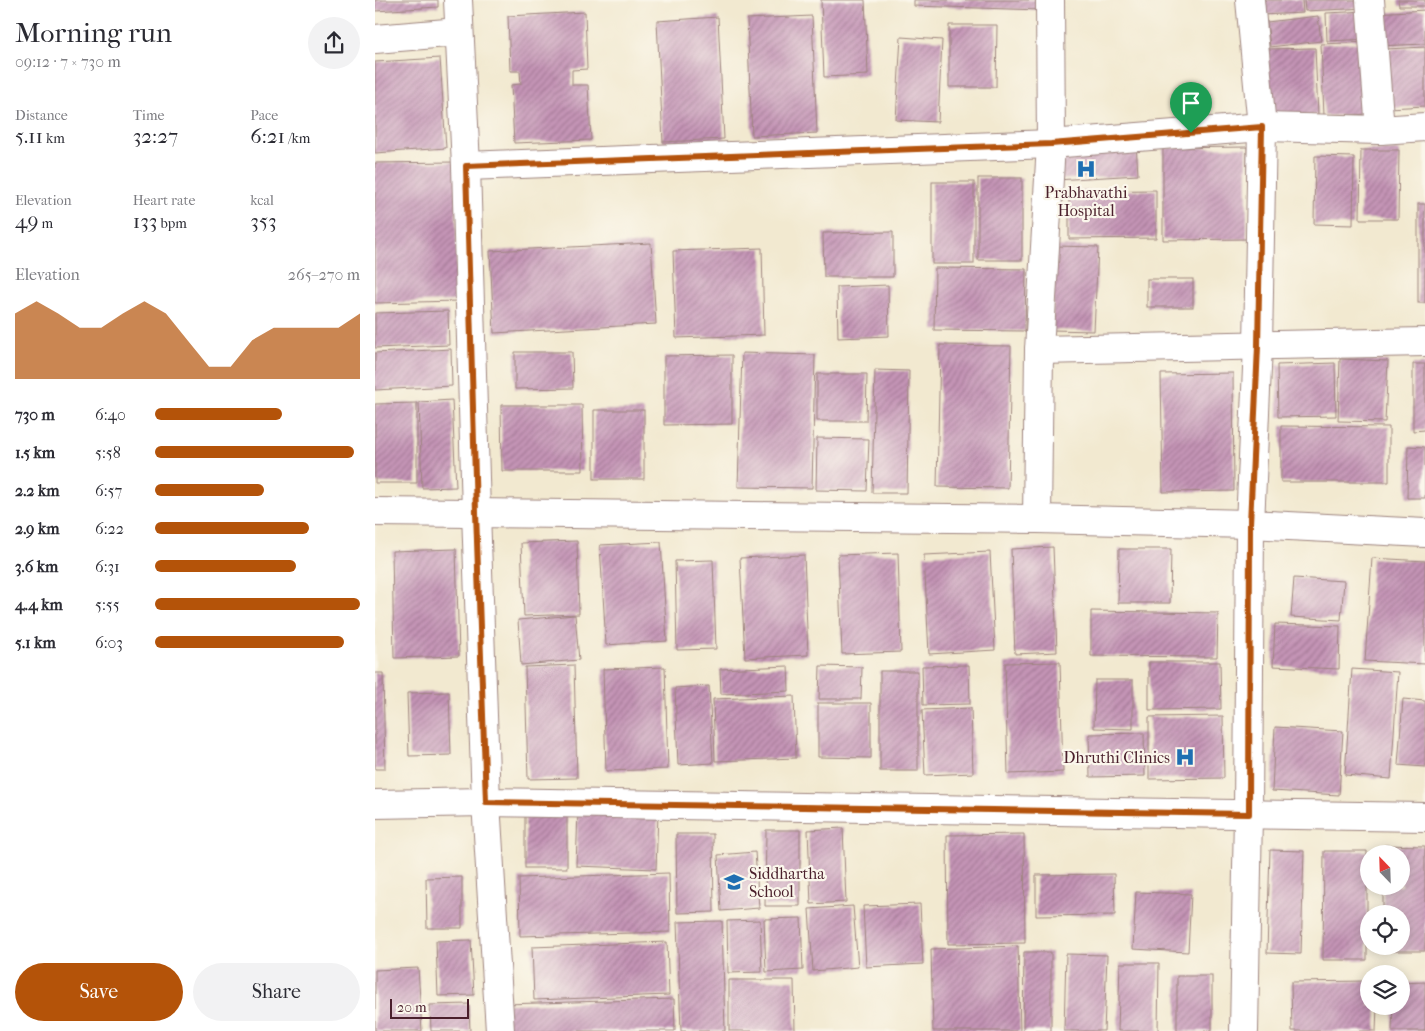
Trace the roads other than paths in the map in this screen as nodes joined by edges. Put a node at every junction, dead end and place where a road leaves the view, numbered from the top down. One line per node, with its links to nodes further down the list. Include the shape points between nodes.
1 (458, 0): 5 (street)
2 (1050, 0): 10 (street)
3 (1250, 0): 7 (street)
4 (1370, 0): 9 (street)
5 (459, 32): 6 (street); 11 (street)
6 (375, 39)
7 (1262, 127): 9 (street); 10 (street); 13 (street)
8 (1425, 128): 9 (street)
9 (1381, 130)
10 (1051, 144): 11 (street); 14 (street)
11 (466, 166): 16 (street)
12 (1425, 342): 13 (street)
13 (1258, 346): 14 (street); 18 (street)
14 (1039, 350): 17 (street)
15 (375, 512): 16 (street)
16 (476, 512): 17 (street); 20 (street)
17 (1037, 519): 18 (street)
18 (1250, 524): 19 (street); 22 (street)
19 (1425, 533)
20 (486, 802): 21 (street); 22 (street); 24 (street)
21 (375, 804)
22 (1249, 814): 23 (street); 25 (street)
23 (1425, 817)
24 (500, 1031)
25 (1244, 1031)

